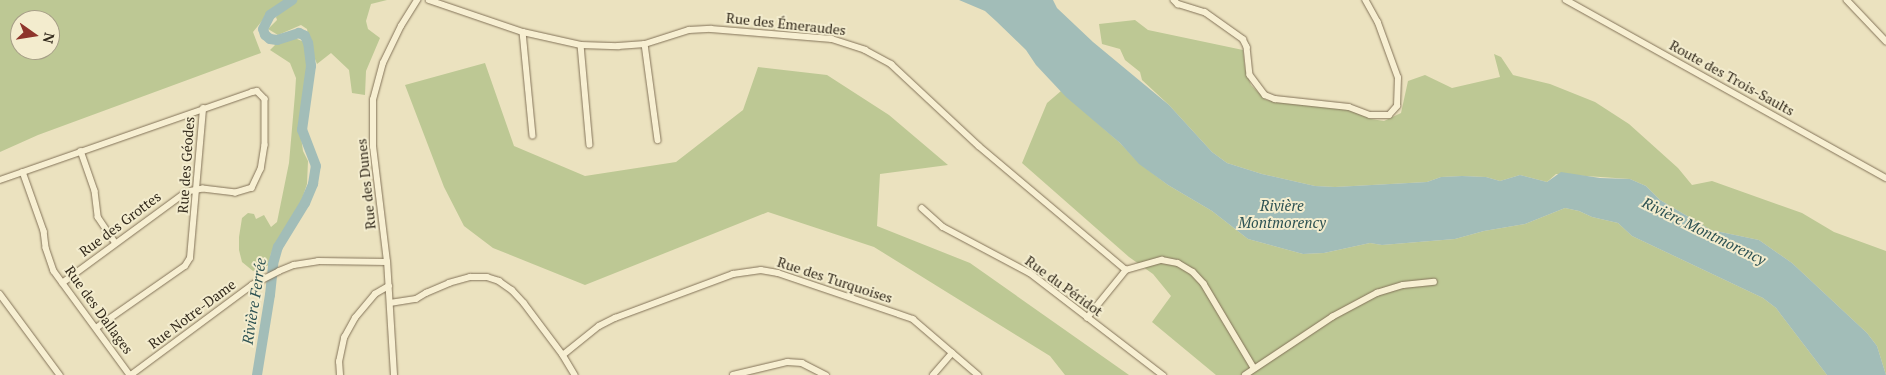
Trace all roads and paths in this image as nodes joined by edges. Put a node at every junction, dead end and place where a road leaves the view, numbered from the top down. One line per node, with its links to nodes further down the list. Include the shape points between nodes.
1 (417, 0): 22 (street, Rue des Dunes, via 383,63 373,100 373,148)
2 (429, 0): 7 (street, Rue des Émeraudes)
3 (1174, 0): 4 (street, via 1205,12 1243,39 1250,75 1264,94 1275,99 1349,107 1370,115 1389,115 1397,106 1398,78)
4 (1366, 0)
5 (1566, 0): 17 (street, Route des Trois-Saults)
6 (1847, 0): 8 (street)
7 (523, 32): 10 (street, Rue des Émeraudes); 12 (street)
8 (1886, 41)
9 (646, 44): 10 (street, Rue des Émeraudes); 13 (street); 23 (street, Rue des Émeraudes, via 690,30 710,29 832,39 865,50 891,64 979,146)
10 (581, 45): 14 (street)
11 (203, 109): 15 (street, Rue des Géodes); 19 (street, Rue des Géodes); 19 (street, via 257,92 265,99 265,145 261,170 252,188 236,193)
12 (533, 136)
13 (658, 140)
14 (590, 145)
15 (81, 151): 16 (street, Rue des Géodes); 21 (street, via 95,191 98,217)
16 (23, 172): 18 (street, Rue des Géodes); 25 (street, Rue des Dallages, via 44,231 49,258)
17 (1886, 178)
18 (0, 180)
19 (195, 189): 21 (street, Rue des Grottes, via 176,198); 30 (street, Rue des Géodes, via 192,250 185,266)
20 (922, 208): 29 (street, Rue du Péridot, via 943,227 1030,273)
21 (115, 242): 25 (street, Rue des Grottes)
22 (387, 262): 26 (street, Rue des Dunes); 35 (street, Rue Notre-Dame, via 318,261 279,271 252,285)
23 (1126, 270): 29 (street); 33 (street, via 1162,260 1178,263 1193,272 1213,296)
24 (1434, 282): 33 (street, via 1403,285 1377,293 1332,317)
25 (62, 283): 30 (street, Rue des Dallages)
26 (388, 286): 28 (street, Rue des Dunes); 36 (street, via 370,298 344,338)
27 (0, 294): 34 (street)
28 (390, 303): 32 (street, via 416,299 470,277 487,277 512,290); 37 (street, Rue des Dunes)
29 (1087, 318): 43 (street, Rue du Péridot)
30 (96, 328): 35 (street, Rue des Dallages)
31 (952, 353): 32 (street, Rue des Turquoises, via 913,319 761,270 733,274 615,318 599,326); 41 (street); 42 (street, Rue des Turquoises)
32 (563, 355): 38 (street)
33 (1254, 368): 44 (street)
34 (60, 375)
35 (131, 375)
36 (340, 375)
37 (394, 375)
38 (575, 375)
39 (733, 375): 40 (street, via 787,362 802,363)
40 (826, 375)
41 (933, 375)
42 (978, 375)
43 (1163, 375)
44 (1245, 375)

